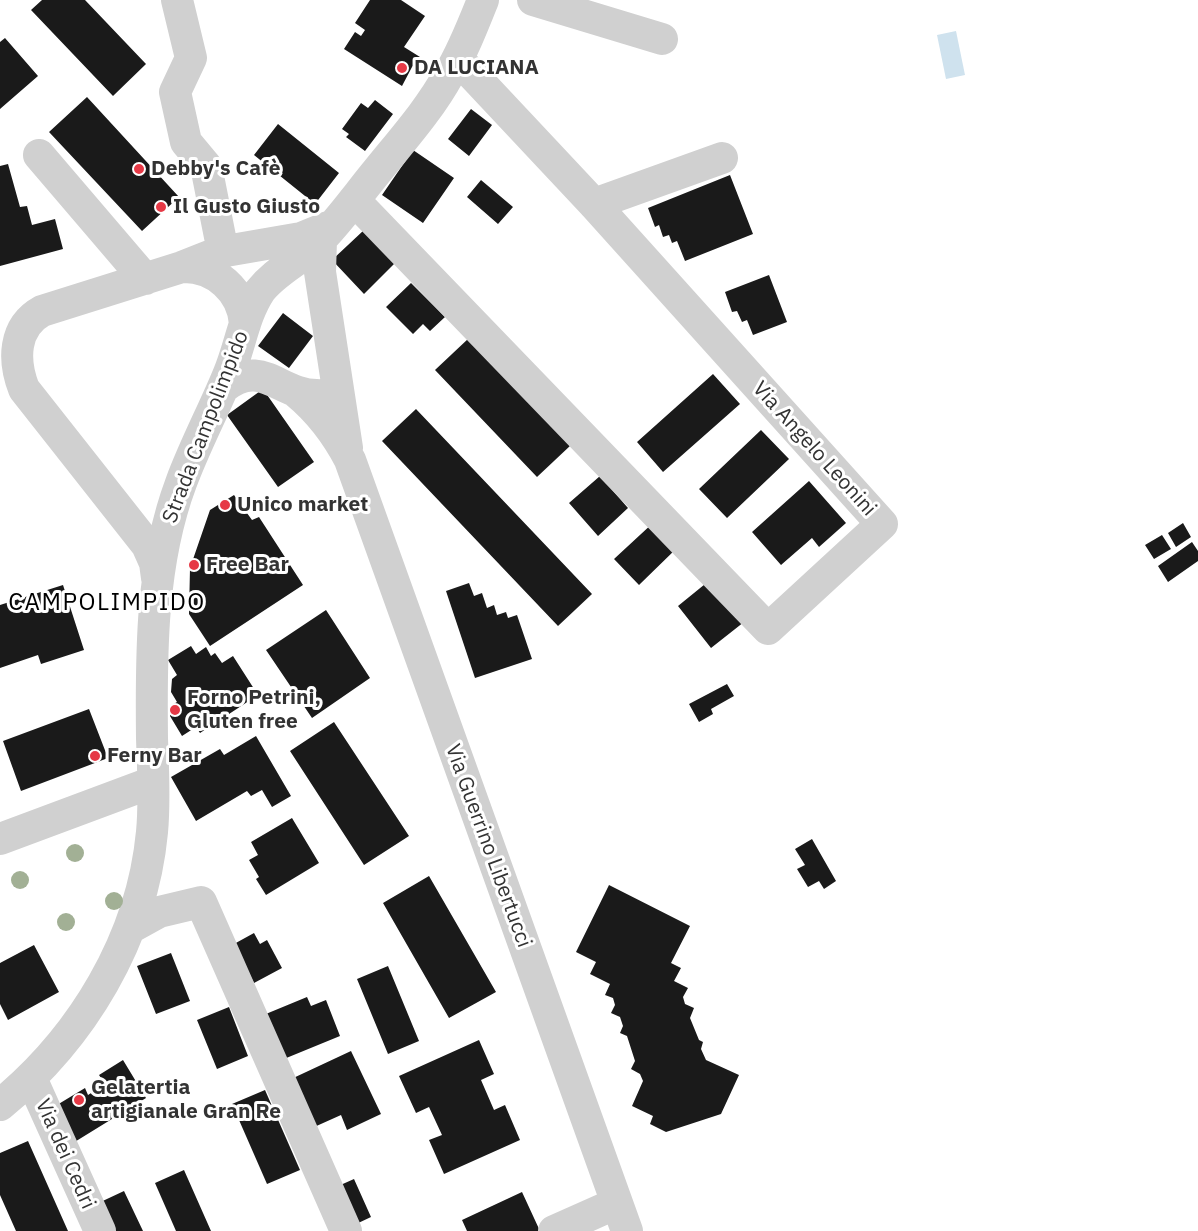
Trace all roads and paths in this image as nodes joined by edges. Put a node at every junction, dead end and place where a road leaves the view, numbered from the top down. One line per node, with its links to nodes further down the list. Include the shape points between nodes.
1 (177, 0): 10 (street, via 191,58 175,92 186,142 206,166)
2 (483, 0): 5 (street, Strada Campolimpido)
3 (533, 0): 4 (street)
4 (663, 39)
5 (458, 59): 8 (street, Via Angelo Leonini); 9 (street, Strada Campolimpido, via 431,102)
6 (39, 155): 13 (street)
7 (722, 158): 8 (street)
8 (594, 204): 9 (street, Via Angelo Leonini, via 882,524 768,629)
9 (337, 220): 10 (street, via 313,234); 12 (street, Strada Campolimpido); 15 (street, Via Guerrino Libertucci, via 321,272)
10 (227, 251): 11 (street); 12 (street, Via Guerrino Libertucci, via 255,254)
11 (182, 267): 13 (street); 16 (street, via 200,268 221,279 239,299)
12 (285, 269): 15 (street, Via Guerrino Libertucci, via 314,294); 16 (street, Strada Campolimpido, via 261,291)
13 (145, 279): 14 (street)
14 (42, 311): 17 (street); 21 (street, via 28,321 17,345 18,371)
15 (328, 315): 19 (street, Via Guerrino Libertucci)
16 (245, 324): 20 (street, Strada Campolimpido)
17 (0, 327)
18 (0, 357): 21 (street)
19 (337, 373): 22 (street, Via Guerrino Libertucci, via 327,391 318,395); 23 (street, Via Guerrino Libertucci)
20 (224, 387): 22 (street, Via Guerrino Libertucci, via 242,376 260,375); 24 (street, Strada Campolimpido, via 189,460)
21 (24, 389): 25 (street)
22 (296, 392): 23 (street, Via Guerrino Libertucci, via 333,431)
23 (350, 460): 32 (street, Via Guerrino Libertucci)
24 (171, 512): 25 (street, via 163,519 144,524); 26 (street, Strada Campolimpido)
25 (125, 518): 26 (street, via 147,545)
26 (158, 583): 27 (street, Strada Campolimpido, via 152,681)
27 (153, 782): 28 (street); 29 (street, Strada Campolimpido, via 150,850)
28 (0, 838)
29 (130, 928): 30 (street, Strada Campolimpido, via 80,1021); 34 (street, via 159,912 201,902)
30 (31, 1078): 31 (street, Strada Campolimpido); 33 (street, Via dei Cedri)
31 (0, 1105)
32 (622, 1217): 35 (street)
33 (100, 1231)
34 (346, 1231)
35 (554, 1231)

